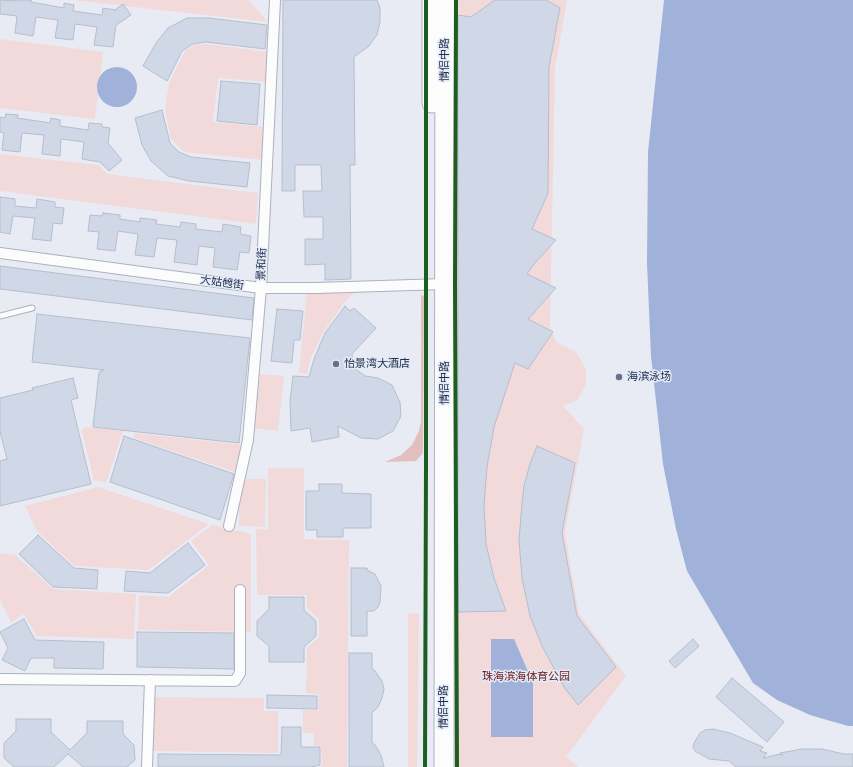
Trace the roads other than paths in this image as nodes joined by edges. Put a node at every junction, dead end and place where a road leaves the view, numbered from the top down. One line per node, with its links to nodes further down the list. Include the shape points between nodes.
1 (275, 0): 6 (street, 景和街)
2 (432, 0): 5 (highway, 情侣中路)
3 (445, 0): 5 (highway, 情侣中路)
4 (0, 253): 6 (street, 大姑乸街)
5 (438, 284): 6 (street, 大姑乸街); 14 (highway, 情侣中路); 15 (highway, 情侣中路)
6 (261, 288): 9 (street, 景和街, via 248,440)
7 (32, 308): 8 (lane)
8 (0, 316)
9 (229, 526)
10 (240, 590): 12 (street, via 240,674 235,681)
11 (0, 679): 12 (street)
12 (150, 680): 13 (street)
13 (148, 767)
14 (432, 767)
15 (444, 767)

